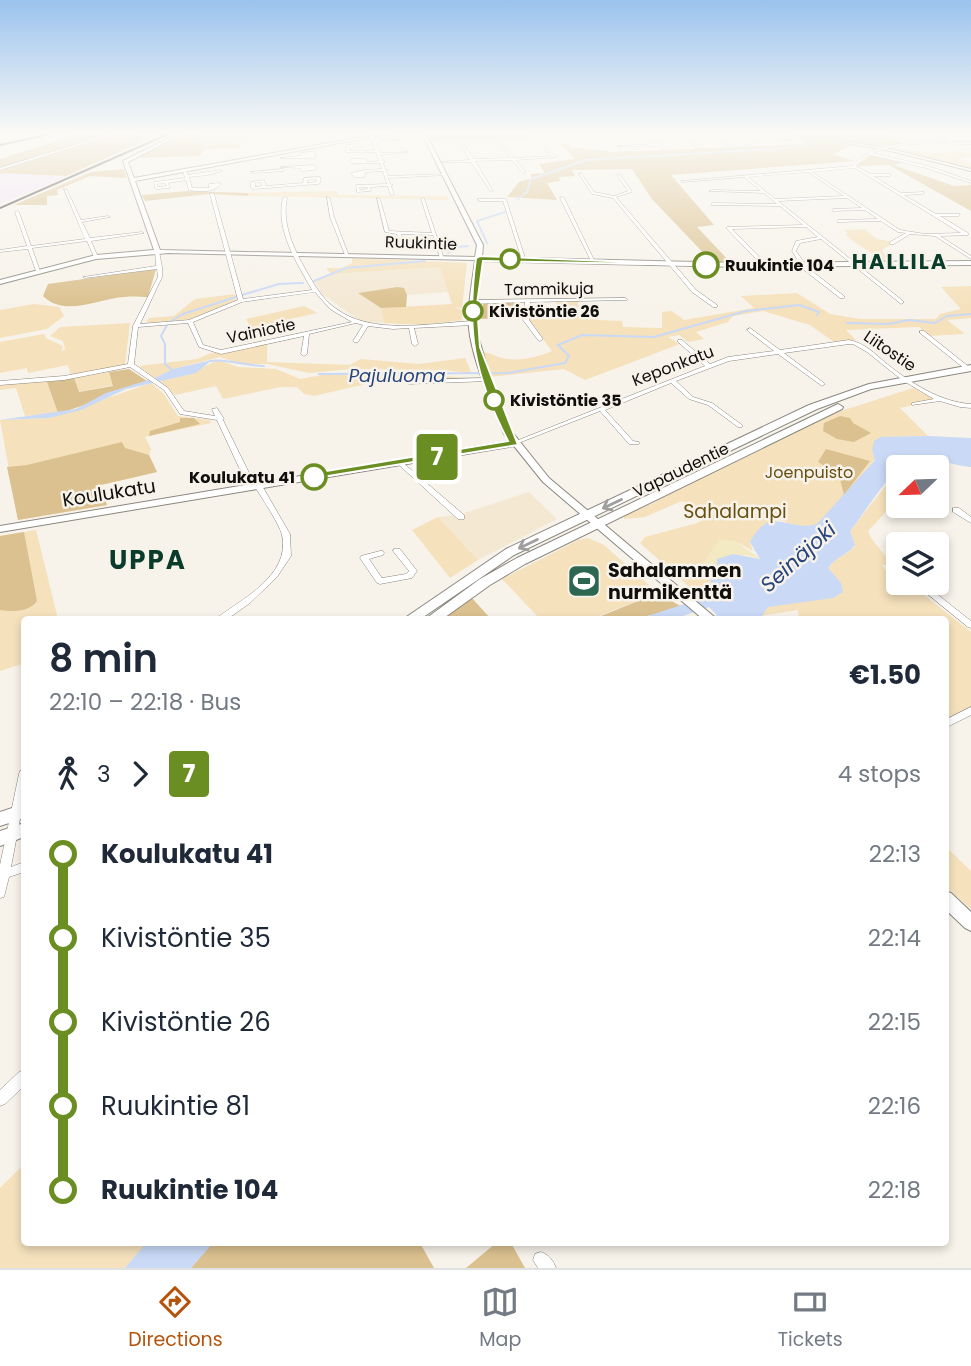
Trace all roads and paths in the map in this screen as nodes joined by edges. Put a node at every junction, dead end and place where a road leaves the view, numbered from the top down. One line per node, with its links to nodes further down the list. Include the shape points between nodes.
1 (66, 191): 36 (street)
2 (136, 191): 51 (street)
3 (203, 191): 52 (street, via 211,192)
4 (453, 191): 57 (street, via 478,239)
5 (592, 191): 13 (street)
6 (630, 191): 13 (street)
7 (764, 191): 23 (street)
8 (839, 191): 15 (street)
9 (895, 191): 12 (street)
10 (919, 191): 11 (street)
11 (923, 193): 12 (street); 16 (street)
12 (900, 194): 31 (street)
13 (614, 197): 61 (street)
14 (725, 197): 25 (street)
15 (848, 197): 23 (street); 27 (street)
16 (929, 197)
17 (285, 198): 53 (street, via 286,232)
18 (328, 198): 54 (street)
19 (562, 198): 59 (street)
20 (378, 199): 41 (street, via 386,230)
21 (423, 200): 42 (street)
22 (479, 200): 58 (street, via 505,200)
23 (774, 200): 26 (street)
24 (712, 204): 25 (street)
25 (730, 204): 26 (street)
26 (781, 205): 38 (street)
27 (865, 209): 28 (street); 35 (street)
28 (833, 210)
29 (952, 210): 32 (street)
30 (17, 212): 48 (street)
31 (936, 215): 32 (street); 43 (street)
32 (959, 215): 34 (street)
33 (108, 217): 36 (street)
34 (966, 218)
35 (881, 219): 37 (street); 40 (street)
36 (80, 221): 46 (street)
37 (838, 221)
38 (806, 226): 45 (street); 62 (street, via 727,228)
39 (142, 233): 46 (street)
40 (909, 233): 44 (street); 47 (street)
41 (400, 234): 42 (street); 49 (street)
42 (434, 234): 56 (street)
43 (969, 234): 44 (street)
44 (936, 235): 60 (street)
45 (821, 238): 63 (street, via 794,246); 64 (street)
46 (88, 240): 48 (street); 55 (street)
47 (892, 243)
48 (30, 247): 50 (street); 66 (street)
49 (403, 247)
50 (0, 251)
51 (157, 251): 52 (street, Ruukintie); 55 (street, Ruukintie); 65 (street)
52 (227, 252): 53 (street, Ruukintie); 72 (street)
53 (295, 253): 54 (street, Ruukintie); 69 (street)
54 (347, 255): 56 (street, Ruukintie)
55 (96, 257): 66 (street, Ruukintie)
56 (442, 258): 57 (street, Ruukintie)
57 (480, 258): 58 (street, Ruukintie); 73 (main road)
58 (524, 260): 59 (street, Ruukintie)
59 (593, 261): 61 (street, Ruukintie)
60 (971, 261): 64 (street, Ruukintie)
61 (672, 264): 62 (street, Ruukintie); 76 (street, via 694,291)
62 (766, 266): 63 (street, Ruukintie)
63 (804, 266): 64 (street, Ruukintie); 70 (street)
64 (858, 266): 75 (street)
65 (160, 267): 67 (street); 81 (street, via 157,287)
66 (38, 271): 68 (street, Ruukintie)
67 (85, 277)
68 (0, 282)
69 (313, 291): 72 (street); 78 (street)
70 (842, 297)
71 (625, 299): 74 (street, Tammikuja)
72 (241, 301): 77 (street)
73 (474, 302): 74 (street, Tammikuja); 79 (main road)
74 (528, 302): 86 (street, via 526,320)
75 (901, 302)
76 (715, 306)
77 (190, 321): 81 (street); 85 (street, Vainiotie, via 201,346 215,351)
78 (354, 323): 80 (street); 85 (street, Vainiotie)
79 (473, 323): 82 (street); 94 (main road)
80 (366, 325): 82 (street); 87 (street)
81 (136, 326): 93 (street)
82 (412, 328): 90 (street)
83 (750, 330): 92 (street)
84 (922, 332): 96 (street)
85 (307, 333): 91 (street)
86 (540, 339)
87 (356, 341)
88 (681, 341): 95 (street)
89 (849, 342): 92 (street, Keponkatu); 99 (street, Liitostie, via 858,343)
90 (415, 344)
91 (304, 350)
92 (778, 352): 95 (street, Keponkatu); 102 (street)
93 (131, 365): 101 (street, via 64,378); 108 (street, via 171,395 181,413)
94 (482, 366): 97 (street)
95 (709, 366): 98 (street, Keponkatu)
96 (970, 370): 99 (main road, Vapaudentie)
97 (486, 378): 100 (street); 110 (street)
98 (672, 381): 106 (street, Keponkatu); 109 (street, via 691,398 710,404)
99 (910, 381): 103 (street, Liitostie); 116 (main road, Vapaudentie, via 826,412)
100 (408, 382)
101 (0, 383)
102 (822, 384)
103 (943, 400): 104 (street); 105 (street)
104 (914, 404)
105 (971, 406)
106 (601, 409): 110 (street, Keponkatu); 111 (street, via 631,443)
107 (215, 410): 108 (street)
108 (221, 419): 113 (street)
109 (740, 426)
110 (514, 443): 112 (street, Koulukatu); 116 (street, via 546,480)
111 (637, 443)
112 (400, 463): 113 (street, Koulukatu); 115 (street)
113 (255, 487): 118 (street, Koulukatu); 122 (street, via 286,534 287,556 260,588)
114 (956, 510): 117 (street)
115 (461, 517)
116 (594, 518): 123 (main road, Vapaudentie, one-way to 123, via 510,552); 124 (main road, Vapaudentie); 125 (street)
117 (971, 521)
118 (0, 529)
119 (397, 551): 120 (street, via 414,571 390,581 380,581 365,558)
120 (380, 553)
121 (933, 595): 126 (street)
122 (224, 616)
123 (415, 616)
124 (437, 616)
125 (708, 616)
126 (971, 625)
127 (971, 711): 128 (street)
128 (949, 722)
129 (21, 794): 131 (street)
130 (0, 819): 131 (main road)
131 (16, 826): 133 (street)
132 (21, 868): 133 (street)
133 (4, 874): 134 (street)
134 (0, 892)
135 (949, 902): 136 (street)
136 (971, 923)
137 (21, 1080): 138 (street)
138 (0, 1099)

